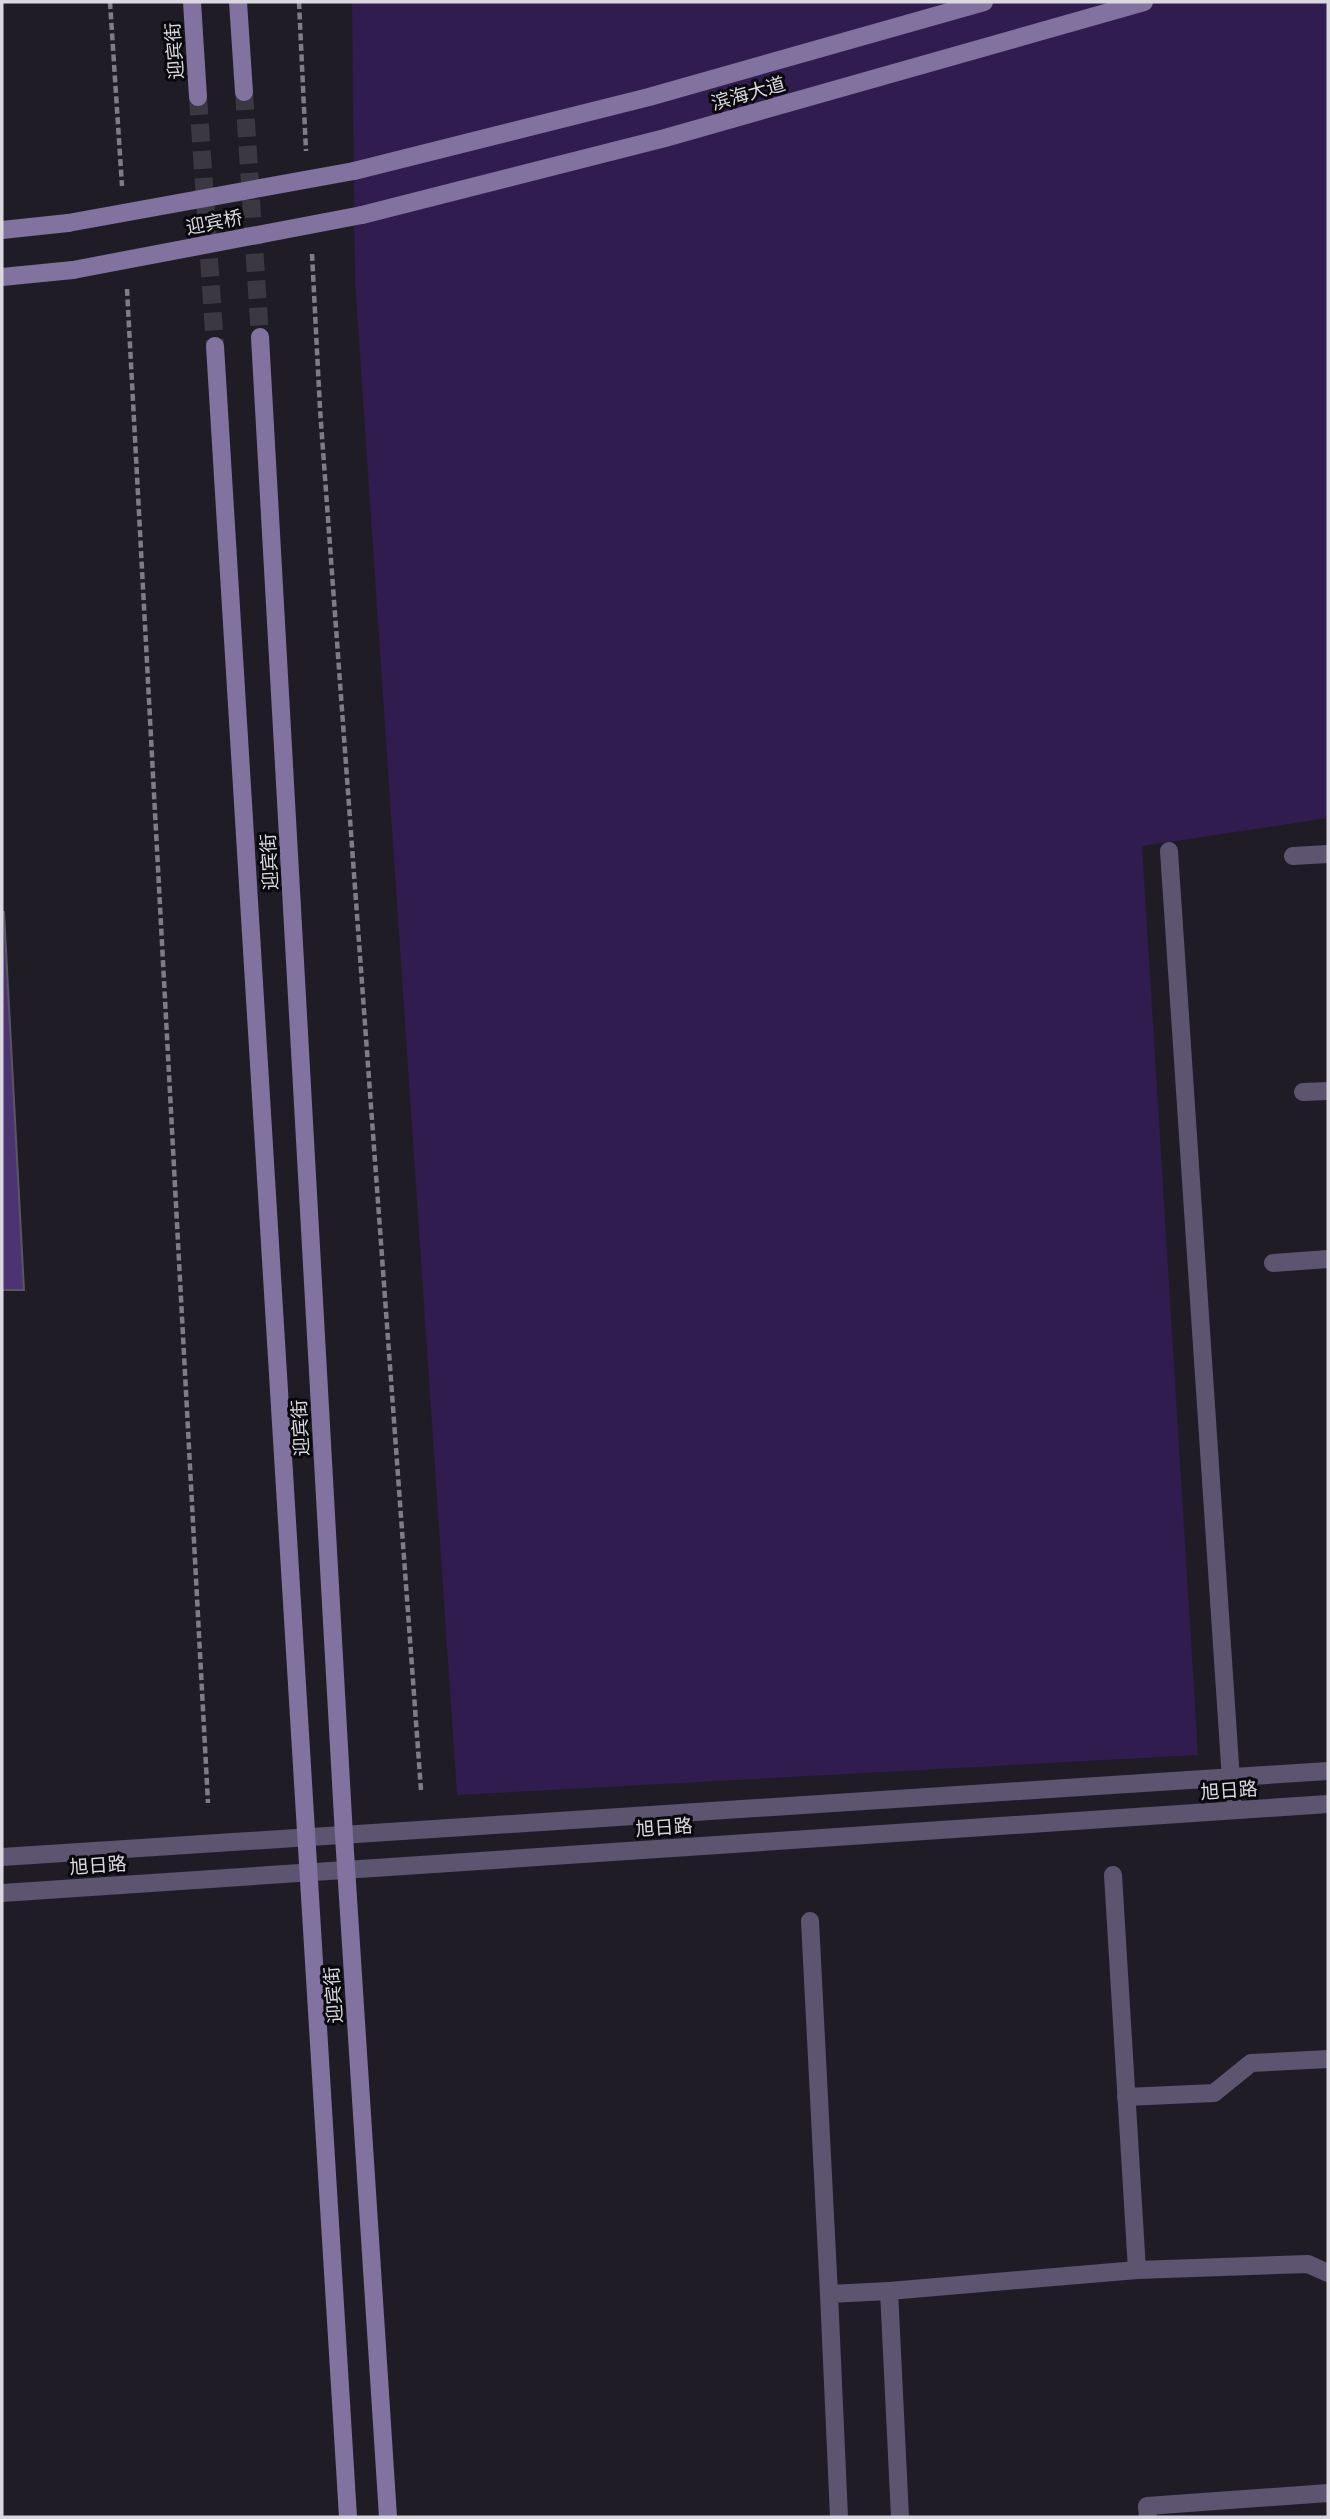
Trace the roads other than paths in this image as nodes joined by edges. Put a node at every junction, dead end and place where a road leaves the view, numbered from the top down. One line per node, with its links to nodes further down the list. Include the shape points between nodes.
1 (192, 2): 6 (main road, 迎宾街)
2 (238, 2): 5 (main road)
3 (984, 2): 7 (main road, 滨海大道, via 649,97)
4 (1144, 2): 8 (main road, 滨海大道, via 664,138)
5 (244, 92)
6 (198, 97)
7 (354, 171): 9 (main road, 迎宾桥, bridge, via 68,223)
8 (362, 215): 10 (main road, 迎宾桥, bridge, via 73,270)
9 (2, 230)
10 (2, 277)
11 (260, 337): 24 (main road, 迎宾街)
12 (215, 346): 25 (main road, 迎宾街)
13 (1169, 851): 21 (street)
14 (1328, 854): 15 (street)
15 (1293, 856)
16 (1328, 1091): 17 (street)
17 (1303, 1092)
18 (1328, 1259): 19 (street)
19 (1273, 1263)
20 (1328, 1771): 21 (street, 旭日路)
21 (1230, 1777): 23 (street); 24 (street, 旭日路)
22 (1328, 1804): 23 (street, 旭日路)
23 (1233, 1810): 27 (street, 旭日路)
24 (344, 1836): 25 (street, 旭日路); 27 (main road, 迎宾街)
25 (305, 1838): 26 (street, 旭日路); 28 (main road, 迎宾街)
26 (2, 1857)
27 (346, 1870): 28 (street, 旭日路); 40 (main road, 迎宾街)
28 (307, 1872): 30 (street, 旭日路); 39 (main road, 迎宾街)
29 (1113, 1875): 33 (street)
30 (2, 1893)
31 (810, 1921): 37 (street)
32 (1328, 2059): 33 (street, via 1251,2063 1214,2093)
33 (1126, 2097): 34 (street)
34 (1137, 2270): 35 (street, via 1308,2264); 36 (street)
35 (1328, 2273)
36 (889, 2291): 37 (street); 42 (street)
37 (829, 2294): 41 (street)
38 (1328, 2493): 43 (street, via 1147,2506)
39 (348, 2517)
40 (388, 2517)
41 (839, 2517)
42 (900, 2517)
43 (1148, 2517)

